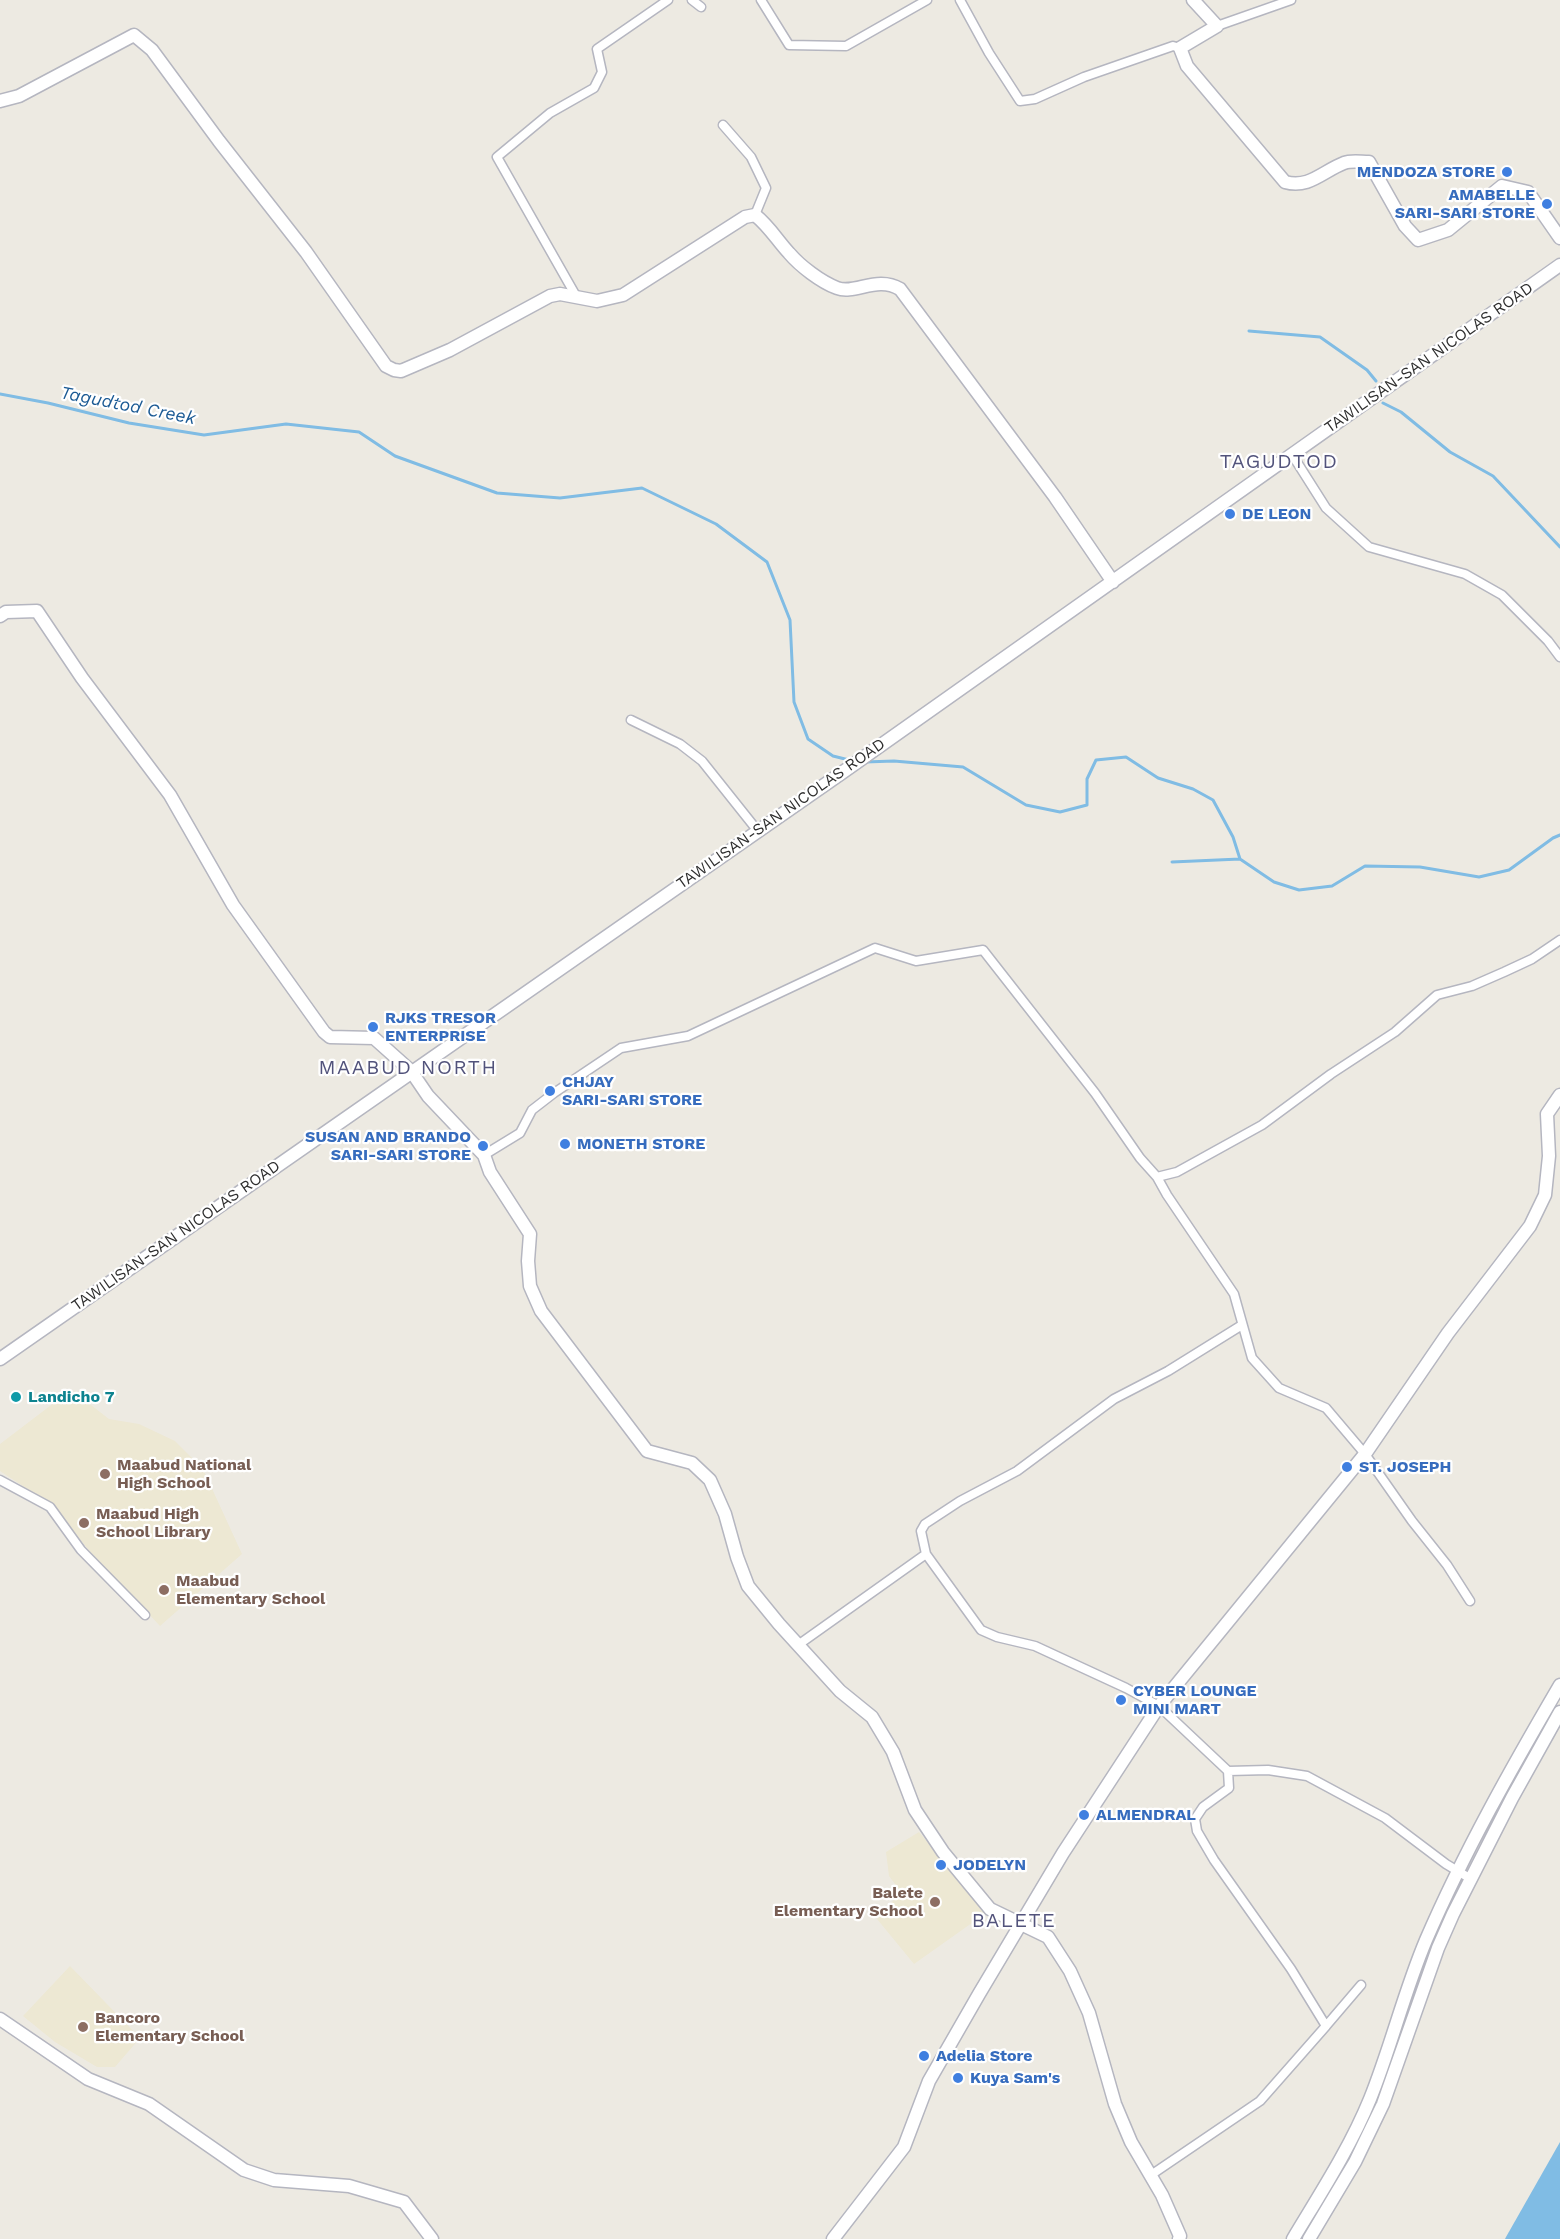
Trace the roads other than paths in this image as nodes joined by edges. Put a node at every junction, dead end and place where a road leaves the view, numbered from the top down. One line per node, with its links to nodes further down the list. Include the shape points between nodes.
1 (668, 0): 16 (street, via 597,49 602,72 594,88 550,113 497,157)
2 (692, 0): 8 (street)
3 (761, 0): 4 (street, via 789,45 846,46)
4 (927, 0)
5 (960, 0): 10 (street, via 1020,101 1035,99 1173,46)
6 (1193, 0): 9 (street)
7 (1291, 0): 9 (street)
8 (701, 7)
9 (1217, 26): 10 (street)
10 (1180, 48): 14 (street, via 1187,66 1285,182 1306,183 1347,161 1369,162 1405,226 1418,240 1448,230 1502,186 1528,192)
11 (0, 101): 16 (street, via 20,96 134,35 152,50 306,252 386,366 394,370 401,371 450,350 550,296)
12 (723, 125): 13 (street, via 752,158 766,188)
13 (755, 215): 16 (street, via 745,217 623,295 597,301); 18 (street, via 790,255 840,290 880,283 900,289 1055,497)
14 (1560, 238)
15 (1560, 265): 17 (street, TAWILISAN-SAN NICOLAS ROAD)
16 (576, 296)
17 (1293, 456): 18 (street, TAWILISAN-SAN NICOLAS ROAD); 20 (street, via 1326,507 1369,547 1465,574 1502,594)
18 (1113, 582): 22 (street, TAWILISAN-SAN NICOLAS ROAD)
19 (0, 616): 24 (street, via 6,612 37,611 170,795 233,905 324,1032 330,1037 374,1038)
20 (1560, 657)
21 (631, 720): 22 (street, via 680,744 702,761)
22 (757, 830): 24 (street, TAWILISAN-SAN NICOLAS ROAD)
23 (1560, 940): 27 (street, via 1504,972 1437,995 1395,1032 1262,1125 1177,1172)
24 (411, 1071): 26 (street, via 428,1096); 29 (street, TAWILISAN-SAN NICOLAS ROAD)
25 (1560, 1095): 30 (street, via 1547,1114 1549,1156 1545,1195 1530,1226 1448,1333)
26 (483, 1155): 27 (street, via 520,1133 532,1110 621,1048 688,1036 875,948 916,961 983,950); 35 (street, via 530,1234 530,1286 541,1311 647,1451 692,1463 710,1480 748,1586)
27 (1157, 1177): 28 (street, via 1234,1294)
28 (1242, 1325): 30 (street, via 1252,1359 1279,1388 1326,1408); 32 (street, via 1114,1399 1017,1472 925,1524 921,1531)
29 (0, 1359)
30 (1365, 1454): 33 (street); 37 (street)
31 (0, 1480): 34 (street, via 50,1507 81,1550)
32 (926, 1554): 35 (street); 37 (street, via 981,1630 1035,1646)
33 (1470, 1601)
34 (145, 1615)
35 (798, 1645): 42 (street, via 840,1691 872,1717 893,1752 915,1810 943,1852 990,1909)
36 (1560, 1685): 40 (street)
37 (1159, 1706): 39 (street); 42 (street)
38 (1560, 1712): 41 (street)
39 (1228, 1771): 40 (street, via 1268,1770 1307,1776 1385,1818); 45 (street, via 1228,1788 1203,1807 1196,1819 1197,1831)
40 (1459, 1872): 41 (street); 46 (street, via 1425,1942)
41 (1471, 1879): 47 (street, via 1438,1948)
42 (1020, 1925): 48 (street, via 1048,1937 1070,1971 1089,2013 1115,2104); 50 (street, via 929,2081 904,2147)
43 (1361, 1985): 45 (street)
44 (0, 2019): 49 (street, via 88,2079 148,2104 243,2170 274,2180 349,2186 404,2202)
45 (1326, 2026): 48 (street, via 1260,2101)
46 (1387, 2050): 47 (street); 52 (street, via 1357,2129)
47 (1400, 2054): 53 (street, via 1369,2135)
48 (1151, 2175): 51 (street)
49 (432, 2239)
50 (833, 2239)
51 (1179, 2239)
52 (1293, 2239)
53 (1309, 2239)

